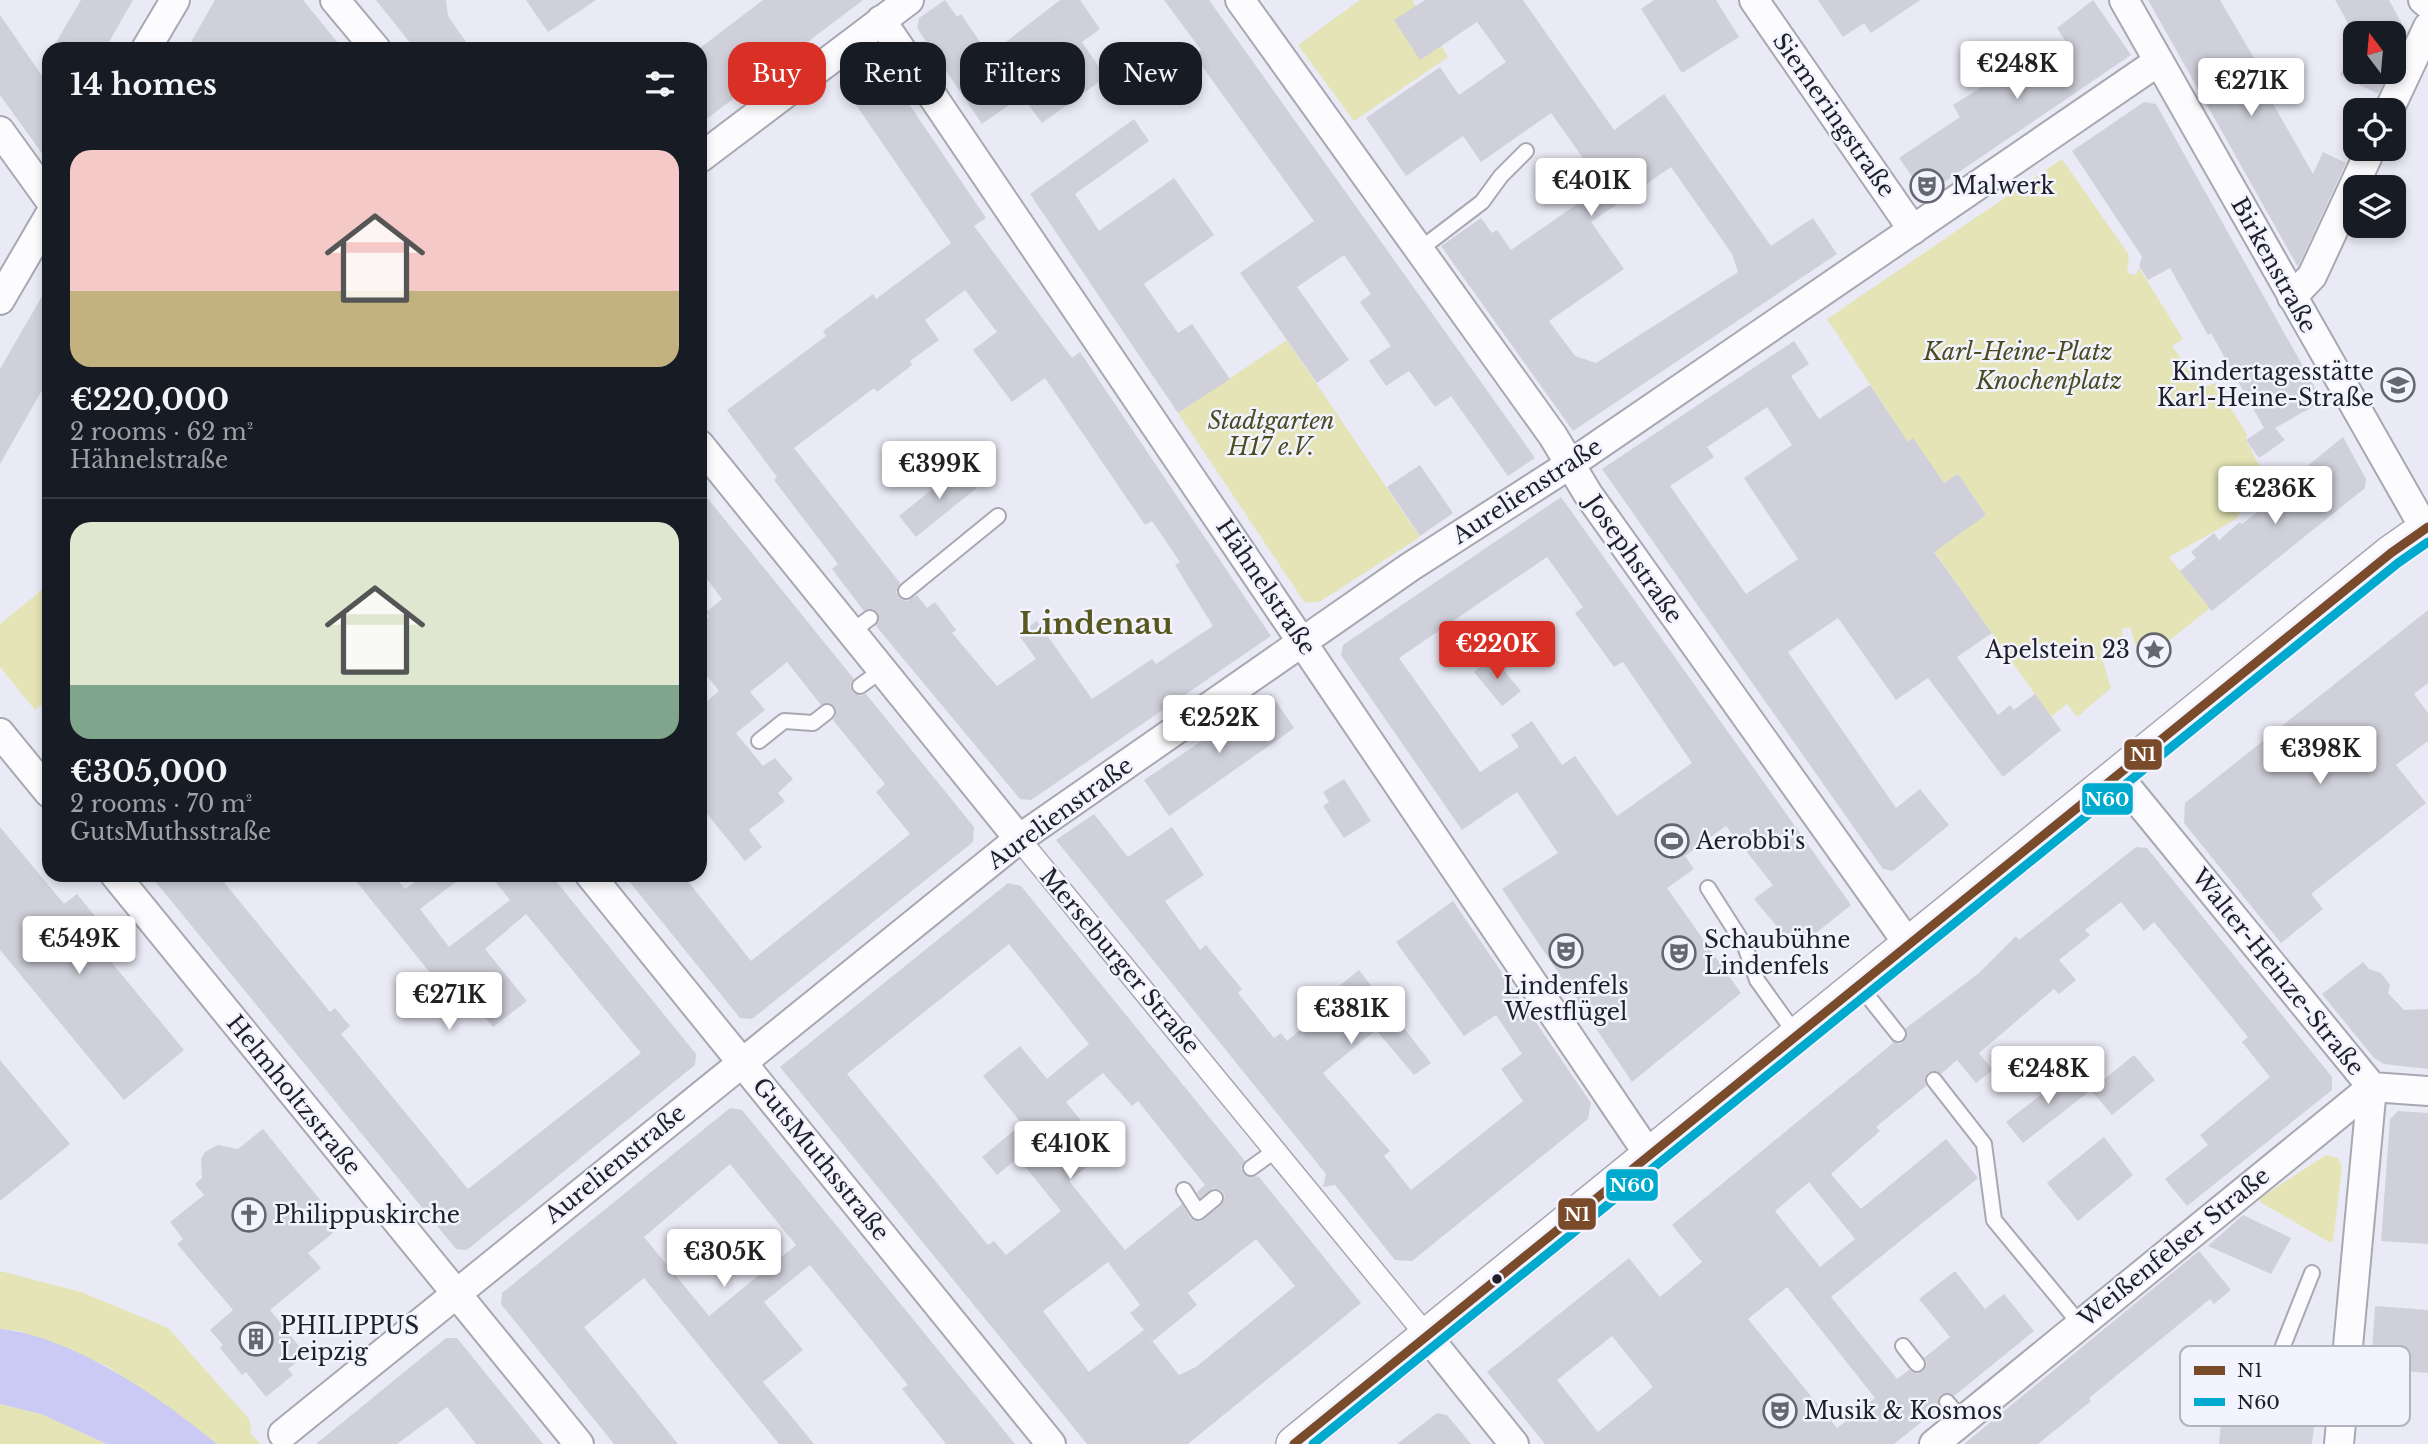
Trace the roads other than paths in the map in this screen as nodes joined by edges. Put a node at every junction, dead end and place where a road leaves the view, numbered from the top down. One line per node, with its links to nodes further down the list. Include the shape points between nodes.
1 (175, 0): 11 (street)
2 (335, 0): 12 (street)
3 (909, 0): 9 (street)
4 (1240, 0): 22 (street, Josephstraße)
5 (1754, 0): 21 (street, Siemeringstraße)
6 (2124, 0): 13 (street, Birkenstraße)
7 (2423, 0): 8 (street)
8 (2428, 4)
9 (881, 20): 17 (street); 30 (street, Hähnelstraße)
10 (2428, 27): 14 (street)
11 (150, 42)
12 (370, 42)
13 (2159, 61): 21 (street, Aurelienstraße); 23 (street, Birkenstraße)
14 (2395, 98)
15 (0, 131): 19 (street)
16 (1526, 151): 22 (lane, via 1482,202)
17 (707, 153)
18 (2365, 161): 23 (street, via 2312,276)
19 (42, 189)
20 (42, 228): 24 (street)
21 (1913, 230): 26 (street, Aurelienstraße)
22 (1419, 250): 26 (street, Josephstraße)
23 (2292, 296): 28 (street, Birkenstraße)
24 (0, 300)
25 (707, 453): 36 (street, Merseburger Straße, via 861,625 871,678)
26 (1569, 465): 30 (street, Aurelienstraße); 40 (street, Josephstraße)
27 (998, 516): 29 (lane)
28 (2426, 528): 34 (street)
29 (906, 591)
30 (1302, 641): 36 (street, Aurelienstraße); 49 (street, Hähnelstraße)
31 (827, 712): 33 (lane, via 813,723 784,721)
32 (0, 733): 35 (street)
33 (759, 741)
34 (2118, 775): 40 (street); 46 (street, Walter-Heinze-Straße)
35 (42, 784)
36 (1019, 839): 44 (street, Aurelienstraße); 48 (street, Merseburger Straße)
37 (122, 882): 54 (street, Helmholtzstraße)
38 (596, 882): 44 (street, GutsMuthsstraße)
39 (1708, 888): 43 (lane, via 1745,946 1757,981)
40 (1909, 945): 41 (street)
41 (1859, 985): 42 (lane); 43 (street)
42 (1898, 1034)
43 (1797, 1036): 49 (street)
44 (743, 1061): 54 (street, Aurelienstraße); 64 (street, GutsMuthsstraße)
45 (1934, 1080): 55 (lane, via 1984,1144 1994,1220)
46 (2372, 1087): 47 (street); 55 (street, Weißenfelser Straße); 59 (street, Walter-Heinze-Straße)
47 (2428, 1091)
48 (1276, 1150): 50 (lane); 56 (street, Merseburger Straße)
49 (1649, 1155): 56 (street)
50 (1251, 1168)
51 (1184, 1189): 52 (lane, via 1198,1212)
52 (1215, 1198)
53 (2312, 1273): 58 (lane)
54 (455, 1293): 62 (street, Aurelienstraße); 63 (street, Helmholtzstraße)
55 (2080, 1324): 67 (street, Weißenfelser Straße, via 1955,1412)
56 (1427, 1336): 65 (street); 66 (street, Merseburger Straße)
57 (1903, 1346): 60 (lane)
58 (2283, 1346)
59 (2347, 1346)
60 (1917, 1364)
61 (2340, 1426): 68 (street, Walter-Heinze-Straße)
62 (283, 1434)
63 (579, 1444)
64 (1051, 1444)
65 (1294, 1444)
66 (1514, 1444)
67 (1934, 1444)
68 (2339, 1444)

